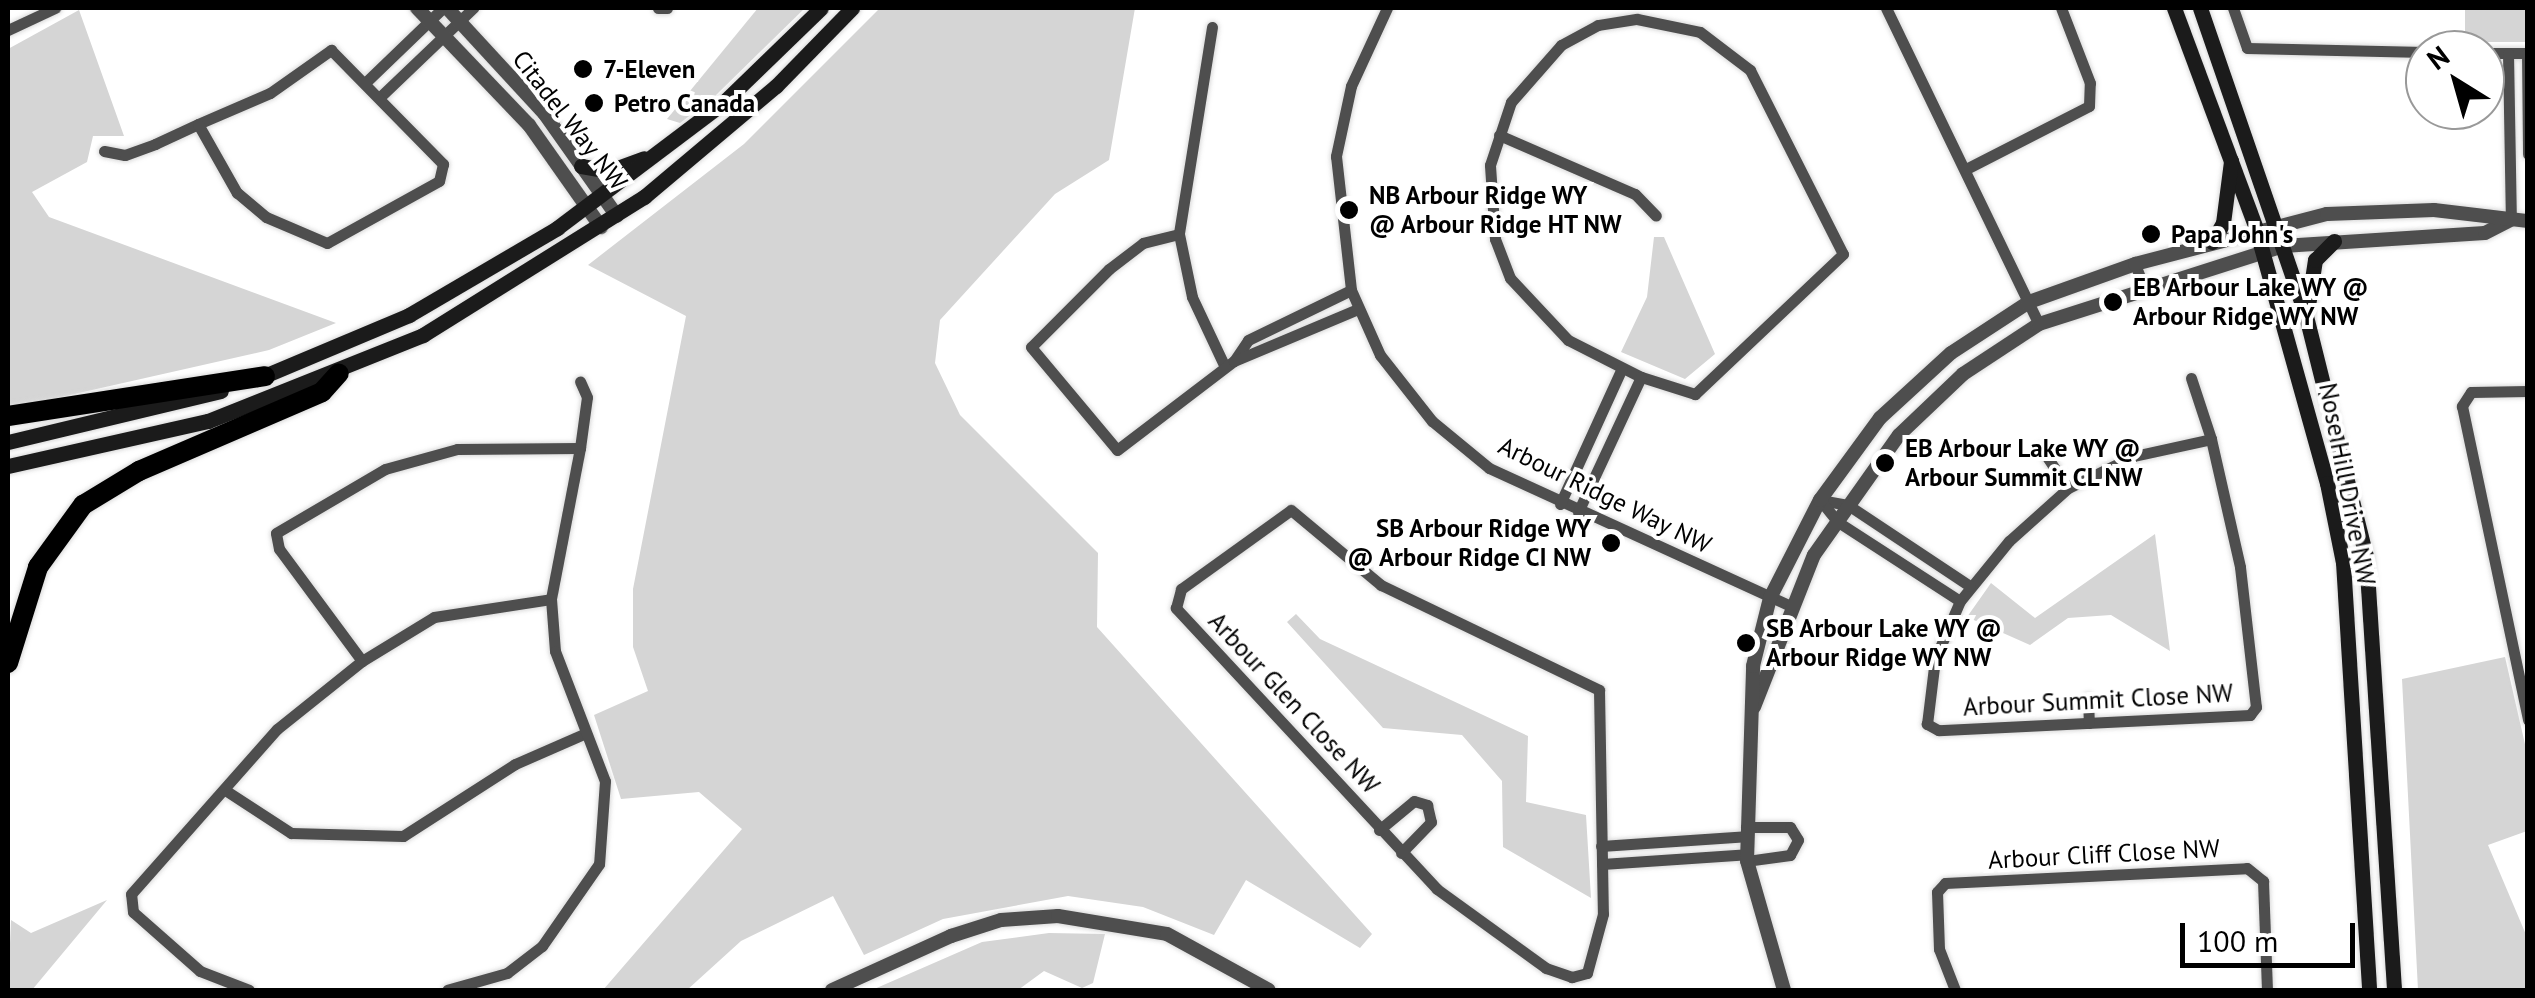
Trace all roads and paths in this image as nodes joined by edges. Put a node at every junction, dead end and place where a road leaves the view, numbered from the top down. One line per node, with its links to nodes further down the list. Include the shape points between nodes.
1 (55, 8): 18 (street)
2 (417, 8): 16 (street, Citadel Way NW)
3 (445, 8): 15 (street, Citadel Way NW); 16 (street)
4 (473, 8): 15 (street)
5 (658, 8): 6 (street)
6 (666, 8)
7 (820, 8): 27 (main road)
8 (852, 8): 35 (main road, via 734,124)
9 (1387, 8): 49 (street, Arbour Ridge Way NW, via 1352,86 1336,156)
10 (1886, 8): 32 (street)
11 (2060, 8): 32 (street, via 2090,83 2089,106)
12 (2174, 8): 30 (main road, Nose Hill Drive NW)
13 (2200, 8): 39 (main road, Nose Hill Drive NW)
14 (2233, 8): 20 (street, via 2247,48)
15 (460, 20): 19 (street); 31 (street, Citadel Way NW)
16 (429, 21): 19 (street, Citadel Way NW); 23 (street)
17 (1212, 27): 42 (street)
18 (8, 30)
19 (443, 36): 24 (street); 34 (street, Citadel Way NW, via 529,125)
20 (2405, 52)
21 (2508, 52): 22 (street); 37 (street)
22 (2527, 53): 29 (street)
23 (366, 82): 24 (street); 25 (street, via 339,55 319,53 270,93)
24 (380, 98): 25 (street, via 443,164 439,181 328,243 266,217 237,193)
25 (198, 124): 28 (street, via 125,154)
26 (1499, 135): 36 (street, via 1635,194); 55 (street, via 1489,198 1510,278 1568,340); 58 (street, via 1528,77 1561,45 1598,25 1637,19 1700,32 1750,70 1768,96 1844,254 1695,394)
27 (670, 146): 31 (main road, via 609,171); 33 (main road)
28 (104, 152)
29 (2528, 154)
30 (2232, 157): 41 (main road, Nose Hill Drive NW); 44 (main road, via 2223,223)
31 (582, 166): 33 (street, Citadel Way NW)
32 (1966, 169): 50 (street)
33 (603, 197): 34 (main road); 35 (street, Citadel Way NW)
34 (587, 207): 40 (street, Citadel Way NW); 57 (main road, via 409,315)
35 (617, 216): 40 (main road)
36 (1656, 216)
37 (2511, 220): 38 (street); 39 (street, via 2434,210); 43 (street, via 2485,233)
38 (2528, 221)
39 (2276, 224): 41 (street); 45 (main road, Nose Hill Drive NW)
40 (602, 227): 56 (main road, via 423,335)
41 (2256, 229): 44 (street); 46 (main road, Nose Hill Drive NW)
42 (1179, 234): 54 (street, via 1192,297); 54 (street, via 1143,243 1108,269 1033,342 1032,353 1117,450)
43 (2334, 241): 45 (street); 52 (main road, via 2315,260)
44 (2212, 242): 47 (street)
45 (2283, 246): 46 (street); 52 (main road, Nose Hill Drive NW)
46 (2263, 251): 48 (street); 100 (main road, Nose Hill Drive NW, via 2312,414 2343,562)
47 (2135, 264): 48 (street); 50 (street)
48 (2143, 285): 53 (street)
49 (1351, 290): 51 (street, Arbour Ridge Way NW); 54 (street, via 1248,340)
50 (2028, 302): 53 (street); 69 (street, via 1952,353 1880,418)
51 (1358, 309): 54 (street); 70 (street, Arbour Ridge Way NW, via 1380,355 1432,421 1489,468)
52 (2306, 316): 101 (main road, Nose Hill Drive NW, via 2366,556)
53 (2039, 324): 71 (street, via 1963,374 1899,435)
54 (1230, 364)
55 (1622, 368): 58 (street); 70 (street)
56 (340, 374): 67 (main road, via 178,429); 80 (highway, via 322,392 139,471 83,504 38,567)
57 (265, 376): 62 (highway); 64 (main road, via 143,414)
58 (1641, 378): 72 (street)
59 (2192, 378): 63 (street)
60 (580, 380): 65 (street, via 587,397)
61 (2528, 391): 83 (street, via 2471,392 2462,406)
62 (8, 416)
63 (2211, 439): 68 (street, Arbour Summit Close NW, via 2134,456); 84 (street, Arbour Summit Close NW, via 2240,567 2256,707 2244,716)
64 (8, 442)
65 (580, 448): 76 (street); 79 (street, via 492,445 423,457 346,486 283,526 279,549)
66 (2041, 448): 68 (street)
67 (8, 466)
68 (2068, 488): 74 (street, Arbour Summit Close NW)
69 (1820, 500): 71 (street); 73 (street); 75 (street)
70 (1560, 504): 72 (street, Arbour Ridge Way NW)
71 (1848, 504): 73 (street); 74 (street)
72 (1578, 512): 75 (street, Arbour Ridge Way NW)
73 (1838, 522): 77 (street); 78 (street, via 1814,554)
74 (1970, 586): 77 (street, Arbour Summit Close NW)
75 (1770, 598): 78 (street, Arbour Ridge Way NW); 82 (street, via 1753,666)
76 (551, 600): 79 (street, via 434,617); 85 (street, via 556,651)
77 (1960, 601): 84 (street, Arbour Summit Close NW, via 1936,659 1927,724 1938,730)
78 (1792, 608): 82 (street, via 1774,670)
79 (362, 661): 86 (street, via 277,729)
80 (8, 663)
81 (2088, 698): 84 (street)
82 (1753, 708): 88 (street)
83 (2528, 720)
84 (2089, 723)
85 (586, 733): 86 (street, via 515,764 403,836 290,833); 94 (street, via 605,781 600,864 542,946 507,973)
86 (225, 790): 93 (street, via 131,894 133,912 200,970)
87 (1380, 830): 89 (street, Arbour Glen Close NW, via 1176,608 1181,588 1286,512 1300,515 1381,585 1597,687); 90 (street, Arbour Glen Close NW); 90 (street, via 1414,801 1427,805 1431,822)
88 (1746, 832): 89 (street); 91 (street); 91 (street, via 1790,827 1798,840 1790,856)
89 (1600, 846): 92 (street, Arbour Glen Close NW)
90 (1402, 853): 92 (street, Arbour Glen Close NW, via 1482,924 1572,977 1594,963)
91 (1747, 858): 92 (street); 97 (street)
92 (1602, 864)
93 (248, 990)
94 (446, 990)
95 (832, 990): 96 (street, via 950,936 1001,920 1058,916 1167,934)
96 (1269, 990)
97 (1784, 990)
98 (1955, 990): 99 (street, Arbour Cliff Close NW, via 1939,949 1936,892 1945,884 2247,868 2262,881)
99 (2267, 990)
100 (2370, 990)
101 (2394, 990)

